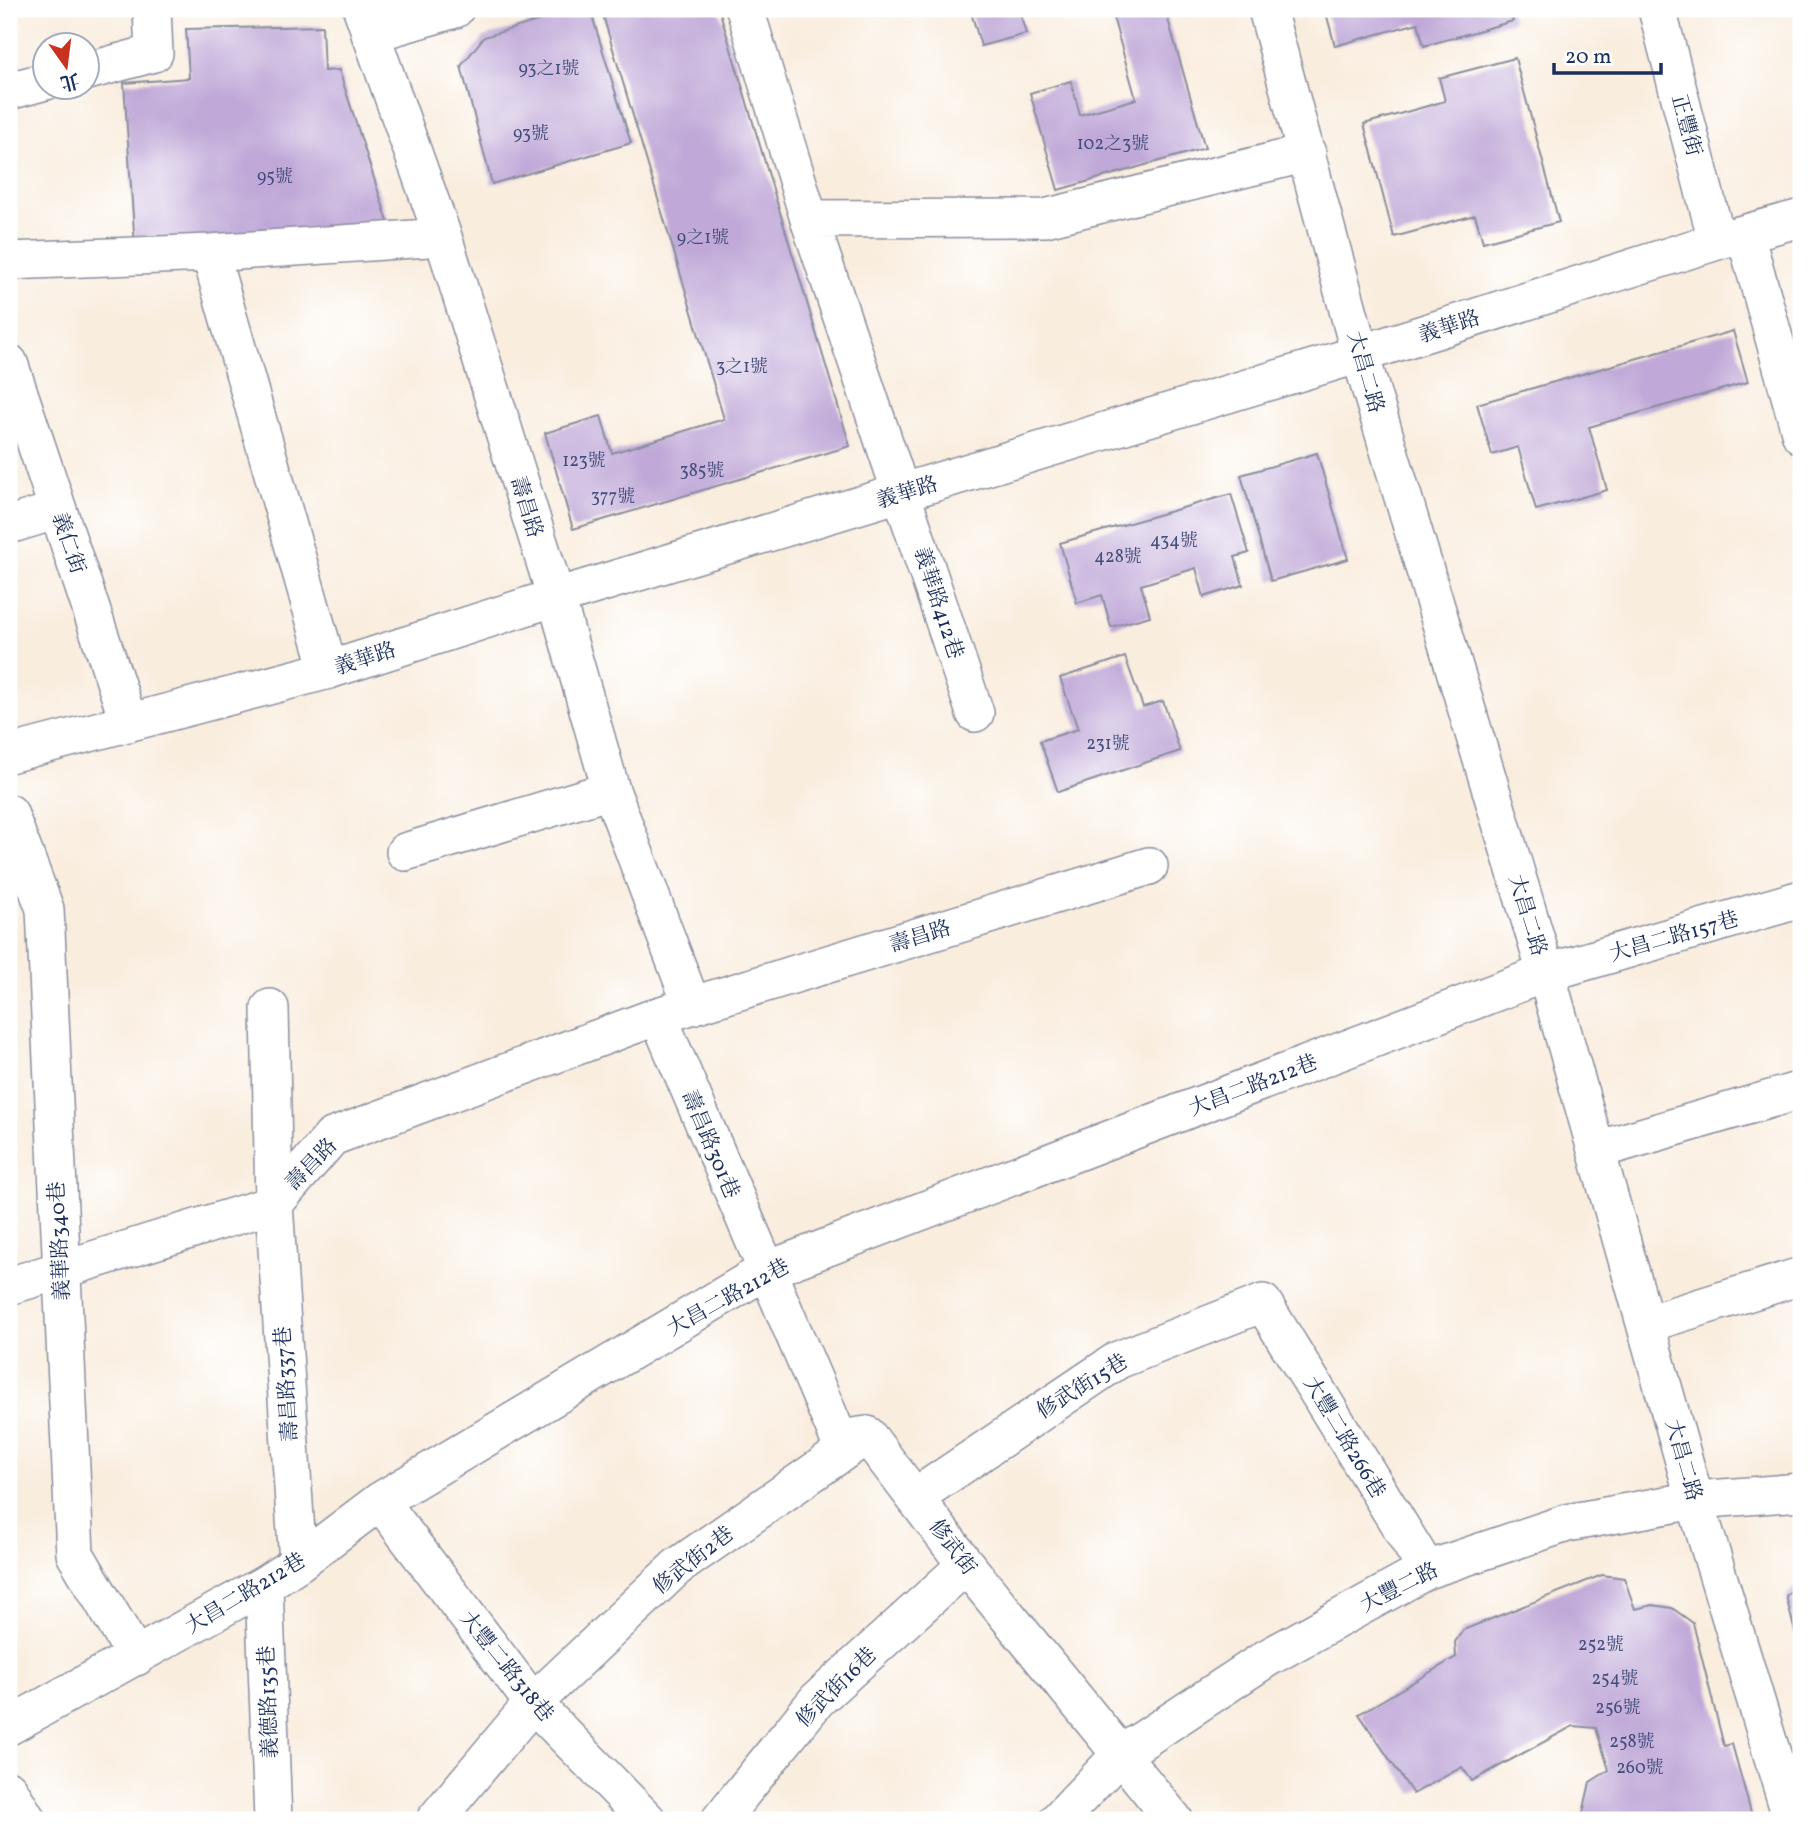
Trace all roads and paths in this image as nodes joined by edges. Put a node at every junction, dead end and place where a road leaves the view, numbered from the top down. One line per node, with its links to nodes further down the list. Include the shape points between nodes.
1 (152, 9): 7 (street, via 154,53)
2 (455, 9): 6 (street)
3 (745, 9): 12 (street, 義華路412巷)
4 (1267, 9): 10 (street, 大昌二路)
5 (1657, 9): 14 (street, 正豐街)
6 (366, 22): 13 (street, 壽昌路)
7 (102, 67)
8 (32, 85): 9 (street)
9 (9, 91)
10 (1307, 153): 12 (street, via 1045,218); 17 (street, 大昌二路)
11 (1801, 218): 14 (street, 義華路)
12 (809, 219): 20 (street, 義華路412巷)
13 (443, 237): 15 (street); 23 (street, 壽昌路)
14 (1731, 237): 17 (street, 義華路); 19 (street, 正豐街)
15 (210, 253): 16 (street); 24 (street)
16 (10, 255)
17 (1360, 354): 20 (street, 義華路); 33 (street, 大昌二路)
18 (9, 363): 21 (street, 義仁街)
19 (1801, 435)
20 (903, 494): 23 (street, 義華路); 25 (street, 義華路412巷)
21 (58, 510): 22 (street); 26 (street, 義仁街)
22 (9, 525)
23 (556, 597): 24 (street, 義華路); 28 (street, 壽昌路)
24 (329, 670): 26 (street, 義華路)
25 (975, 713)
26 (129, 723): 27 (street, 義華路)
27 (9, 754)
28 (611, 790): 30 (street); 35 (street, 壽昌路)
29 (9, 813): 40 (street, 義華路340巷, via 45,909)
30 (405, 852)
31 (1149, 866): 35 (street, 壽昌路)
32 (1801, 899): 33 (street, 大昌二路157巷)
33 (1546, 973): 37 (street, 大昌二路); 39 (street, 大昌二路212巷)
34 (270, 1008): 38 (street, 壽昌路337巷)
35 (675, 1011): 38 (street, 壽昌路, via 332,1137); 39 (street, 壽昌路301巷)
36 (1801, 1090): 37 (street)
37 (1597, 1150): 44 (street, 大昌二路)
38 (274, 1204): 40 (street, 壽昌路); 50 (street, 壽昌路337巷)
39 (765, 1271): 45 (street, via 839,1439); 49 (street, 大昌二路212巷)
40 (60, 1272): 42 (street, 壽昌路); 54 (street, 義華路340巷, via 75,1554)
41 (1801, 1276): 44 (street)
42 (9, 1286)
43 (1263, 1303): 47 (street, 修武街15巷, via 1118,1360); 52 (street, 大豐二路266巷)
44 (1646, 1324): 48 (street, 大昌二路)
45 (867, 1435): 47 (street, 修武街); 55 (street, 修武街2巷, via 677,1567)
46 (1801, 1492): 48 (street, 大豐二路)
47 (915, 1497): 51 (street, 修武街)
48 (1695, 1500): 52 (street, 大豐二路, via 1567,1523); 66 (street, 大昌二路)
49 (380, 1501): 50 (street, 大昌二路212巷); 55 (street, 大豐二路318巷)
50 (298, 1563): 53 (street, 大昌二路212巷)
51 (966, 1565): 57 (street, 修武街); 63 (street, 修武街16巷, via 817,1700)
52 (1427, 1570): 57 (street, 大豐二路, via 1267,1658)
53 (264, 1585): 54 (street, 大昌二路212巷); 60 (street, 義德路135巷)
54 (136, 1657): 56 (street, 大昌二路212巷)
55 (533, 1703): 61 (street, 修武街2巷); 62 (street, 大豐二路318巷)
56 (9, 1726)
57 (1120, 1755): 64 (street, 大豐二路); 65 (street, 修武街)
58 (9, 1790): 59 (street)
59 (27, 1820)
60 (273, 1820)
61 (436, 1820)
62 (647, 1820)
63 (720, 1820)
64 (1058, 1820)
65 (1174, 1820)
66 (1793, 1820)

